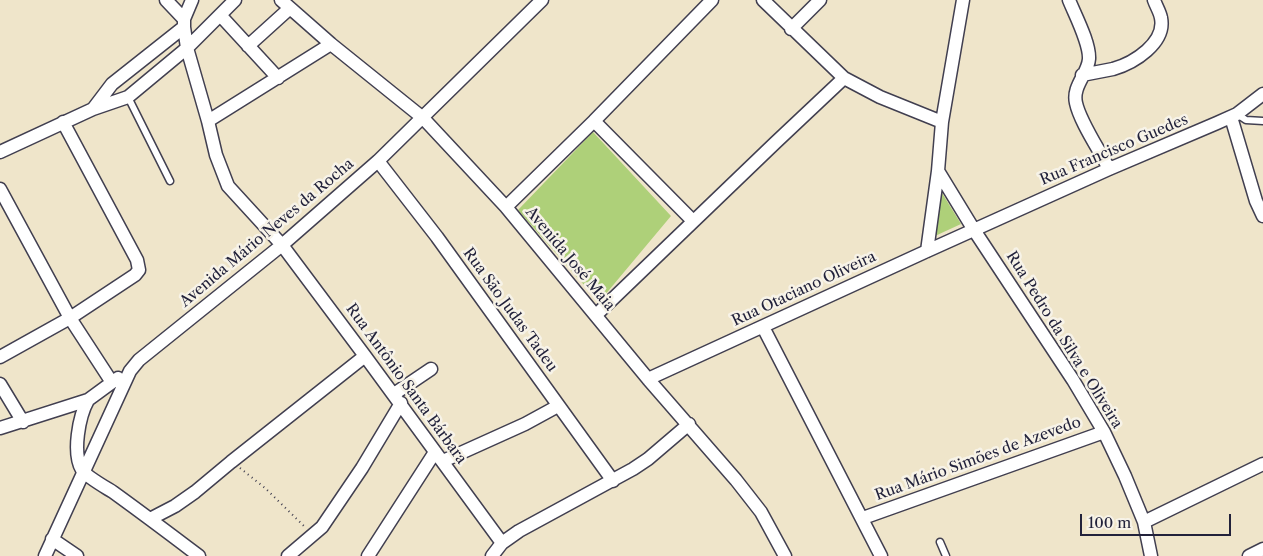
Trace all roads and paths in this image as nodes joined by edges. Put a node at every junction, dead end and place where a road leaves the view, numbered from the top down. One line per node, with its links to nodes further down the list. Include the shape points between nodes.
1 (166, 0): 13 (street)
2 (192, 0): 13 (street)
3 (235, 0): 12 (street)
4 (542, 0): 25 (street, Avenida Mário Neves da Rocha)
5 (712, 0): 27 (street)
6 (763, 0): 14 (street)
7 (820, 0): 14 (street)
8 (963, 0): 30 (street)
9 (1069, 0): 18 (street, via 1088,51 1089,60)
10 (1154, 0): 18 (street, via 1161,17 1157,40 1147,50 1115,68)
11 (286, 4): 15 (street, Avenida José Maia); 16 (street)
12 (220, 15): 16 (street); 17 (street)
13 (184, 23): 17 (street, Rua Antônio Santa Bárbara); 23 (street, via 112,84)
14 (791, 29): 20 (street)
15 (331, 44): 19 (street); 25 (street, Avenida José Maia)
16 (248, 46): 19 (street)
17 (187, 48): 22 (street); 26 (street, Rua Antônio Santa Bárbara)
18 (1082, 76): 33 (street, via 1075,95 1076,104)
19 (278, 78): 26 (street)
20 (844, 78): 30 (street, via 880,97); 39 (street)
21 (1263, 94): 24 (street, Rua Francisco Guedes)
22 (128, 97): 23 (street); 35 (lane)
23 (93, 109): 29 (street)
24 (1234, 115): 28 (lane); 33 (street, Rua Francisco Guedes); 38 (street, via 1256,201)
25 (423, 118): 32 (street, Avenida Mário Neves da Rocha); 37 (street, Avenida José Maia)
26 (208, 121): 41 (street, Rua Antônio Santa Bárbara, via 228,186)
27 (594, 121): 37 (street); 39 (street)
28 (1263, 121)
29 (63, 122): 31 (street); 44 (street, via 138,260 139,270 135,276)
30 (942, 122): 34 (street)
31 (0, 152)
32 (378, 161): 41 (street, Avenida Mário Neves da Rocha); 55 (street, Rua São Judas Tadeu, via 437,236)
33 (1110, 169): 40 (street, Rua Francisco Guedes)
34 (938, 171): 40 (street, Rua Pedro da Silva e Oliveira); 42 (street)
35 (170, 181)
36 (0, 189): 44 (street)
37 (506, 207): 43 (street, Avenida José Maia)
38 (1263, 216)
39 (693, 221): 43 (street)
40 (974, 230): 42 (street, Rua Otaciano Oliveira); 59 (street, Rua Pedro da Silva e Oliveira)
41 (282, 245): 46 (street, Rua Antônio Santa Bárbara); 49 (street, Avenida Mário Neves da Rocha, via 155,346)
42 (927, 250): 45 (street, Rua Otaciano Oliveira)
43 (596, 315): 50 (street, Avenida José Maia)
44 (70, 318): 47 (street); 51 (street)
45 (762, 327): 50 (street, Rua Otaciano Oliveira); 65 (street)
46 (366, 356): 53 (street, Rua Antônio Santa Bárbara); 61 (street)
47 (0, 357)
48 (431, 369): 53 (street)
49 (130, 371): 51 (street); 63 (street)
50 (648, 379): 57 (street, Avenida José Maia)
51 (111, 381): 54 (street)
52 (0, 384): 56 (street)
53 (397, 399): 60 (street, Rua Antônio Santa Bárbara); 68 (street, via 362,468)
54 (88, 400): 56 (street); 63 (street, via 82,410 78,443 78,458)
55 (558, 406): 60 (street); 64 (street, Rua São Judas Tadeu)
56 (23, 422): 58 (street)
57 (689, 424): 64 (street, via 648,459); 79 (street, Avenida José Maia, via 761,512)
58 (0, 428)
59 (1104, 432): 65 (street, Rua Mário Simões de Azevedo); 67 (street, Rua Pedro da Silva e Oliveira)
60 (439, 456): 71 (street, Rua Antônio Santa Bárbara); 77 (street)
61 (231, 462): 66 (street, via 195,492); 68 (path, via 265,488)
62 (1263, 464): 67 (street)
63 (83, 471): 66 (street); 69 (street)
64 (613, 481): 71 (street, via 526,526)
65 (863, 518): 80 (street)
66 (150, 519): 75 (street)
67 (1144, 522): 82 (street, Rua Pedro da Silva e Oliveira)
68 (313, 536): 76 (street)
69 (52, 539): 73 (street); 74 (street)
70 (940, 542): 81 (lane)
71 (502, 543): 78 (street)
72 (1263, 549): 83 (street)
73 (45, 556)
74 (77, 556)
75 (199, 556)
76 (288, 556)
77 (368, 556)
78 (492, 556)
79 (784, 556)
80 (881, 556)
81 (946, 556)
82 (1151, 556)
83 (1250, 556)

